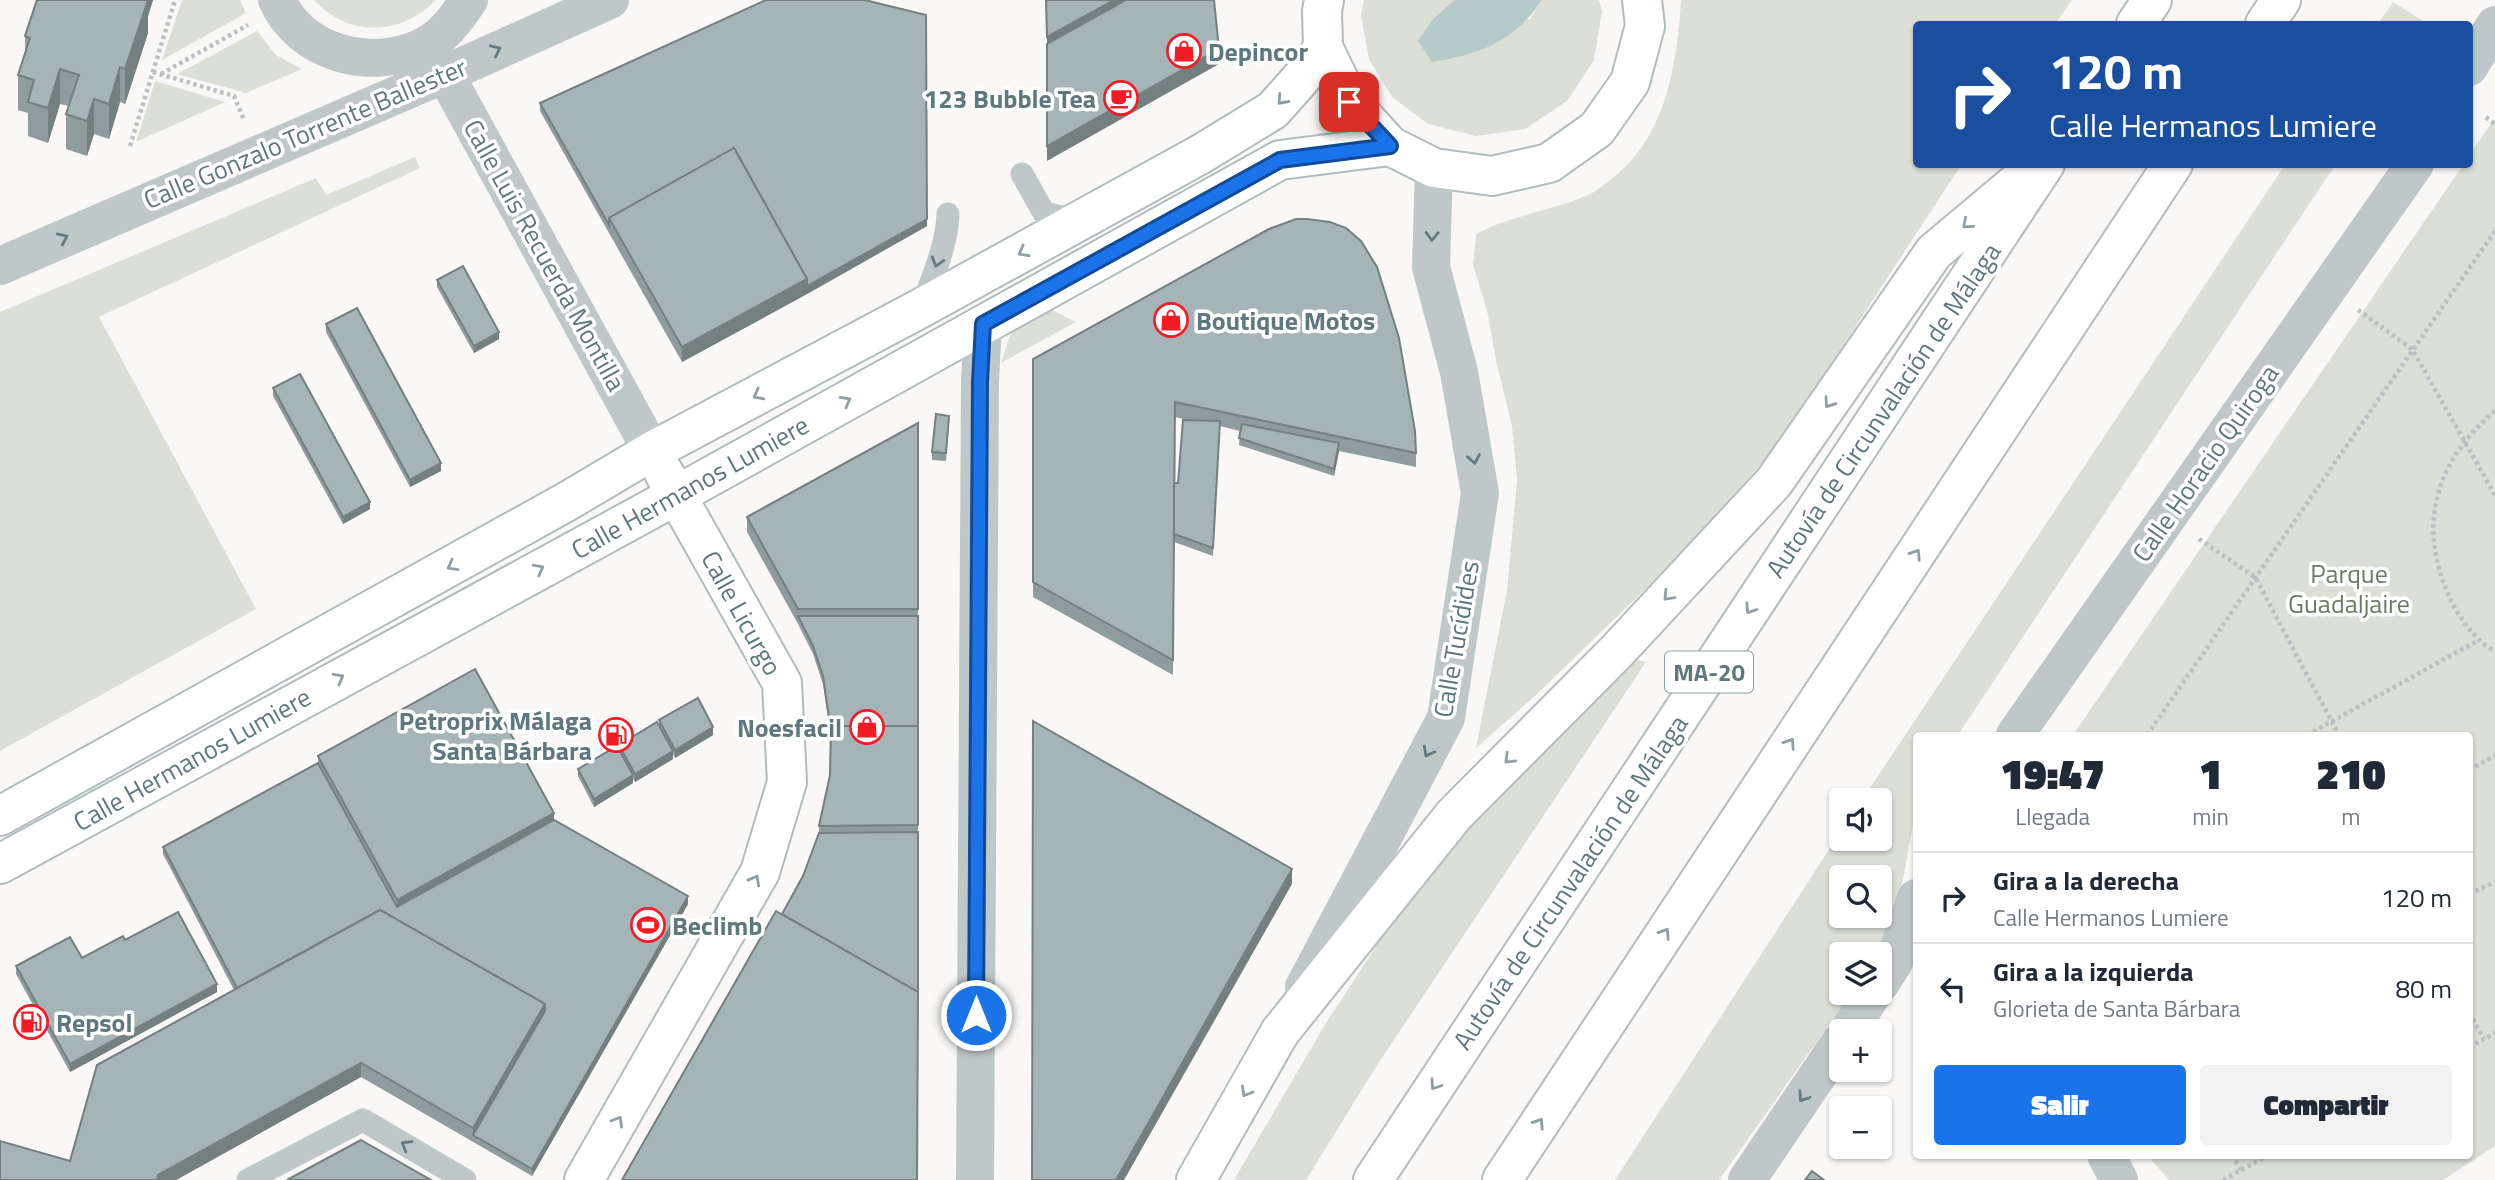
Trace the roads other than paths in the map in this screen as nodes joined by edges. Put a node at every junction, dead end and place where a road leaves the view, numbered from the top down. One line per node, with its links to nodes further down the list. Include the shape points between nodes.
1 (469, 0): 12 (street)
2 (610, 0): 12 (street, Calle Gonzalo Torrente Ballester, one-way to 2)
3 (1324, 0): 11 (main road)
4 (1642, 0): 17 (main road, via 1645,26 1630,82 1597,130 1549,163 1492,176)
5 (2152, 0): 8 (main road)
6 (2281, 0): 9 (main road)
7 (278, 4): 12 (street, via 300,32 328,49 359,59)
8 (2138, 21)
9 (2267, 21)
10 (2495, 25): 13 (street)
11 (1323, 47): 16 (main road, via 1349,102); 24 (main road, Calle Hermanos Lumiere, one-way to 24, via 1273,110)
12 (433, 61): 25 (street, Calle Gonzalo Torrente Ballester, one-way to 12, via 259,153); 28 (street, Calle Luis Recuerda Montilla)
13 (2473, 61)
14 (2495, 61): 15 (street)
15 (2478, 106)
16 (1390, 146): 17 (main road); 27 (main road, Calle Hermanos Lumiere, via 1280,160)
17 (1434, 168): 34 (street, Calle Tucídides, one-way to 34, via 1431,267 1459,372 1480,494 1447,718)
18 (2033, 168): 34 (main road, one-way to 34, via 1934,252 1774,482 1618,650 1454,815)
19 (2042, 168): 42 (main road, Autovía de Circunvalación de Málaga / MA-20, one-way to 42)
20 (2170, 168): 43 (main road, one-way to 20)
21 (2406, 173): 29 (street, Calle Horacio Quiroga)
22 (1022, 174): 24 (lane, via 1044,213)
23 (948, 214): 26 (lane, one-way to 26)
24 (1079, 222): 26 (main road, Calle Hermanos Lumiere, one-way to 26)
25 (0, 266)
26 (921, 308): 28 (main road, Calle Hermanos Lumiere, one-way to 28)
27 (983, 324): 28 (main road, Calle Hermanos Lumiere, one-way to 27); 40 (street)
28 (663, 471): 30 (main road, Calle Hermanos Lumiere, one-way to 30, via 566,502); 31 (main road, Calle Hermanos Lumiere, one-way to 28); 39 (main road, Calle Licurgo, one-way to 28, via 760,872 787,782 782,683)
29 (2017, 732)
30 (0, 816)
31 (0, 864)
32 (1913, 907): 33 (street)
33 (1892, 965)
34 (1280, 1032): 41 (main road, Calle Tucídides, one-way to 41)
35 (1829, 1059): 44 (street, one-way to 44)
36 (2108, 1159): 45 (street)
37 (248, 1180): 38 (lane, one-way to 37, via 363,1120)
38 (465, 1180)
39 (584, 1180)
40 (975, 1180)
41 (1196, 1180)
42 (1373, 1180)
43 (1502, 1180)
44 (1747, 1180)
45 (2119, 1180)

